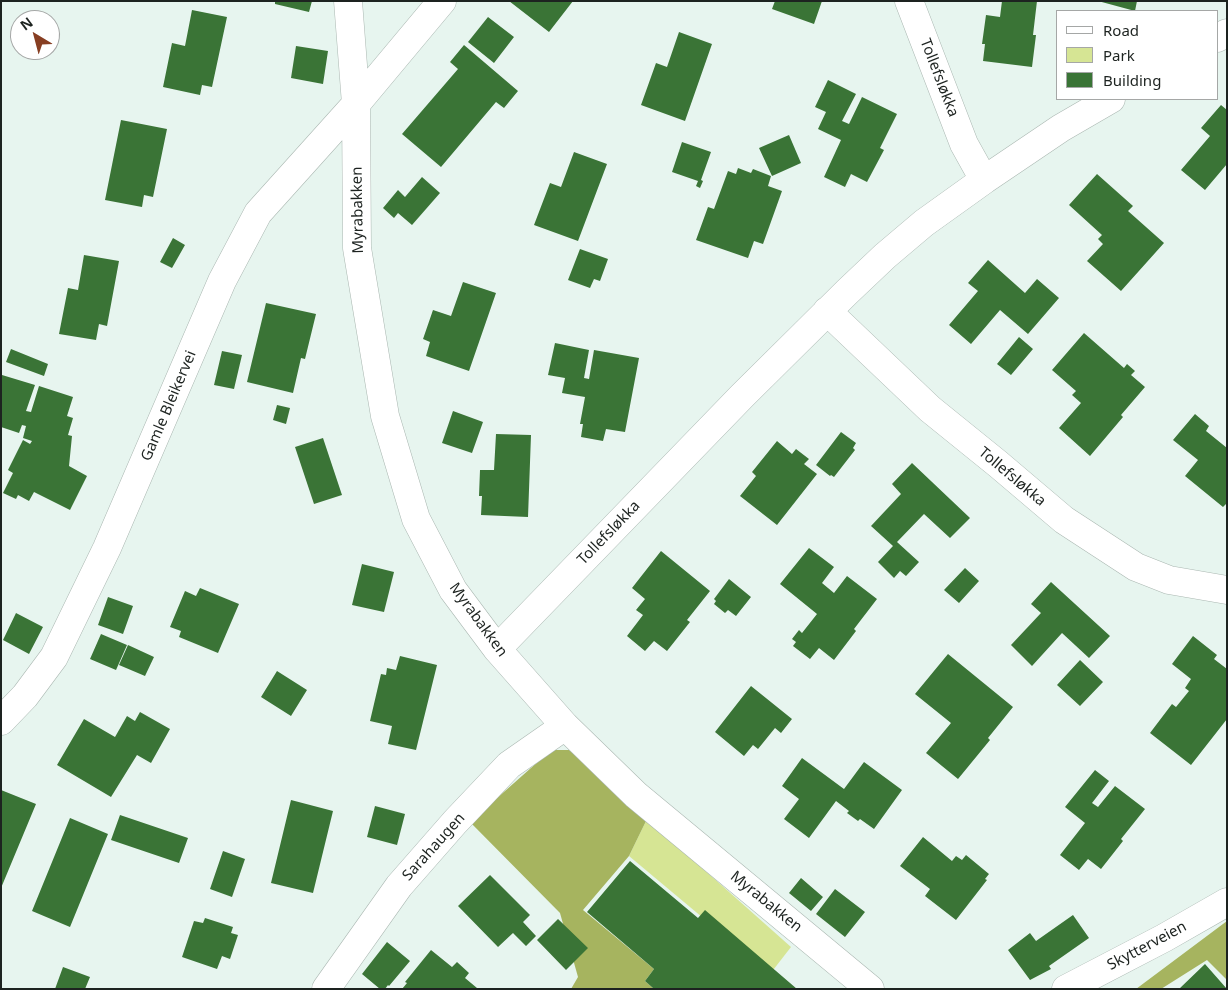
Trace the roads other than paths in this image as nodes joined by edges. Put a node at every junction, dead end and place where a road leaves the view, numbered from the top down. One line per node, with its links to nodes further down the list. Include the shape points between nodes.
1 (348, 1): 5 (street, Myrabakken)
2 (442, 1): 5 (street)
3 (909, 1): 6 (street, Tollefsløkka, via 964,144)
4 (1109, 100): 6 (street, Tollefsløkka)
5 (356, 104): 9 (street, Myrabakken, via 357,248 385,416 416,519 453,590); 10 (street, Gamle Bleikervei, via 258,214 222,281 107,548 54,657)
6 (984, 180): 7 (street, Tollefsløkka, via 924,223)
7 (827, 311): 8 (street, Tollefsløkka, via 930,409 1064,520 1136,567 1169,580); 9 (street, Tollefsløkka)
8 (1227, 590)
9 (497, 648): 11 (street, Myrabakken)
10 (1, 722)
11 (564, 726): 13 (street, Sarahaugen, via 510,765 455,822 399,886); 14 (street, Myrabakken, via 636,795)
12 (1227, 902): 15 (street, Skytterveien)
13 (326, 989)
14 (870, 989)
15 (1066, 989)

